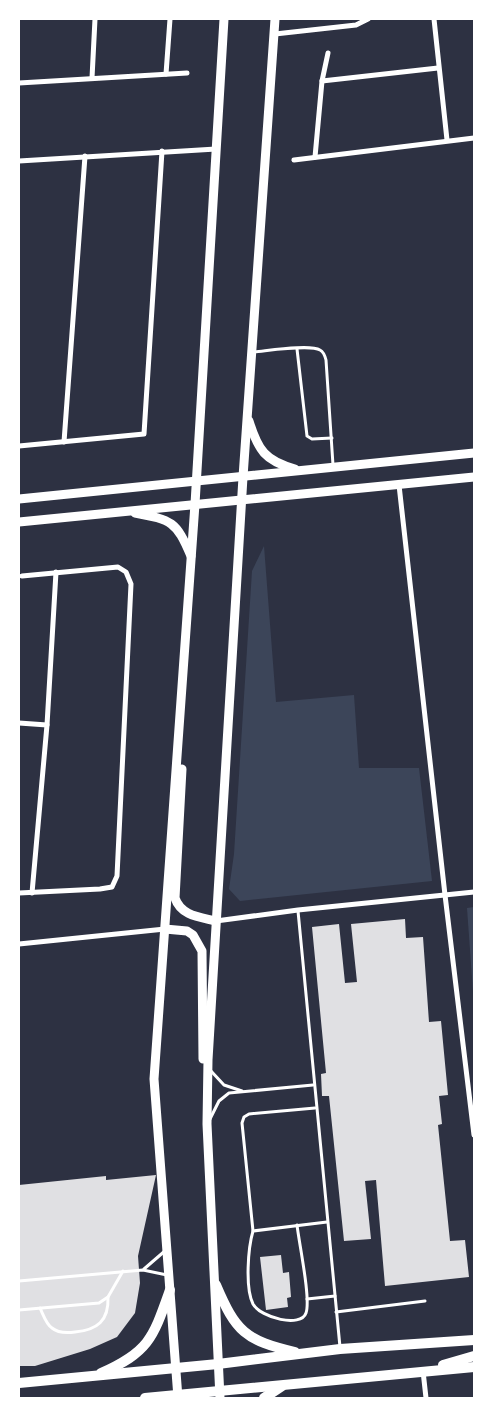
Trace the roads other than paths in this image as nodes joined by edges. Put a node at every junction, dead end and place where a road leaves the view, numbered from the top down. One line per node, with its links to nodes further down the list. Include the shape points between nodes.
1 (95, 19): 12 (street)
2 (170, 19): 11 (street)
3 (224, 19): 17 (main road)
4 (275, 19): 7 (main road)
5 (368, 19): 7 (street, via 356,24)
6 (434, 19): 9 (street)
7 (274, 34): 24 (main road)
8 (328, 53): 13 (street)
9 (438, 68): 13 (street); 16 (street)
10 (187, 73): 11 (street)
11 (166, 74): 12 (street)
12 (92, 78): 14 (street)
13 (322, 81): 20 (street)
14 (19, 83)
15 (474, 138): 16 (street)
16 (446, 140): 20 (street)
17 (216, 149): 18 (street); 34 (main road)
18 (162, 151): 19 (street); 27 (street, via 144,434)
19 (85, 156): 21 (street); 27 (street)
20 (315, 156): 22 (street)
21 (19, 160)
22 (294, 160)
23 (297, 349): 24 (lane); 26 (lane, via 307,436 312,439); 26 (lane, via 318,348 323,351)
24 (252, 352): 25 (main road)
25 (248, 415): 31 (main road, via 254,439 264,454 285,466); 32 (main road)
26 (332, 438): 30 (lane)
27 (64, 442): 28 (street)
28 (19, 446)
29 (474, 454): 30 (main road)
30 (333, 467): 31 (main road)
31 (303, 471): 32 (main road)
32 (243, 476): 34 (main road); 37 (main road)
33 (474, 477): 35 (main road)
34 (196, 482): 36 (main road); 38 (main road)
35 (399, 485): 37 (main road); 50 (street)
36 (19, 499)
37 (242, 500): 38 (main road); 52 (main road)
38 (195, 504): 39 (main road); 41 (main road)
39 (125, 511): 40 (main road); 41 (main road, via 161,518 172,524 181,532)
40 (19, 522)
41 (192, 558): 46 (main road)
42 (56, 572): 43 (street); 45 (street); 49 (street, via 118,567 126,572 131,584 117,876 112,887)
43 (22, 576)
44 (19, 723): 45 (street)
45 (47, 725): 49 (street)
46 (178, 750): 52 (main road, via 182,780 175,898 181,910 189,915); 53 (main road)
47 (474, 892): 50 (street)
48 (19, 893): 49 (street)
49 (32, 893)
50 (445, 895): 51 (street); 61 (street)
51 (298, 910): 52 (street); 56 (lane)
52 (216, 921): 55 (main road)
53 (165, 928): 54 (street); 57 (main road, via 187,931 202,951 203,1068); 65 (main road, via 154,1079)
54 (19, 944)
55 (208, 1060): 57 (main road); 58 (lane, via 211,1072 219,1082)
56 (313, 1084): 58 (lane); 59 (lane)
57 (207, 1091): 60 (main road)
58 (243, 1091): 60 (lane, via 221,1098)
59 (315, 1108): 62 (lane); 64 (lane, via 244,1117)
60 (207, 1124): 70 (main road)
61 (474, 1135)
62 (327, 1222): 63 (lane); 72 (lane)
63 (297, 1225): 64 (lane); 74 (lane)
64 (253, 1231): 74 (lane, via 248,1247 251,1293 258,1311 274,1319 296,1320 304,1318)
65 (166, 1250): 66 (lane); 68 (main road)
66 (143, 1270): 67 (lane); 68 (lane)
67 (123, 1272): 69 (lane); 73 (lane)
68 (168, 1275): 71 (main road)
69 (19, 1281)
70 (216, 1285): 81 (main road, via 229,1314 246,1334 264,1344); 83 (main road)
71 (170, 1290): 85 (main road); 87 (main road, via 145,1346 127,1362)
72 (334, 1296): 74 (lane); 78 (lane)
73 (108, 1297): 76 (lane, via 99,1303); 76 (lane, via 107,1314 97,1328 89,1331 58,1331 50,1327)
74 (307, 1299)
75 (425, 1301): 78 (lane)
76 (40, 1308): 77 (lane)
77 (19, 1310)
78 (336, 1312): 80 (lane)
79 (474, 1340): 80 (main road)
80 (340, 1349): 81 (main road)
81 (300, 1354): 83 (main road)
82 (474, 1356): 86 (main road)
83 (218, 1364): 85 (main road); 90 (main road)
84 (474, 1367): 86 (main road)
85 (176, 1368): 87 (main road); 91 (main road)
86 (423, 1372): 89 (main road); 94 (street)
87 (92, 1376): 88 (main road)
88 (19, 1383)
89 (285, 1384): 90 (main road); 93 (main road)
90 (220, 1395): 91 (main road)
91 (178, 1397): 92 (main road)
92 (145, 1398)
93 (264, 1398)
94 (426, 1398)

